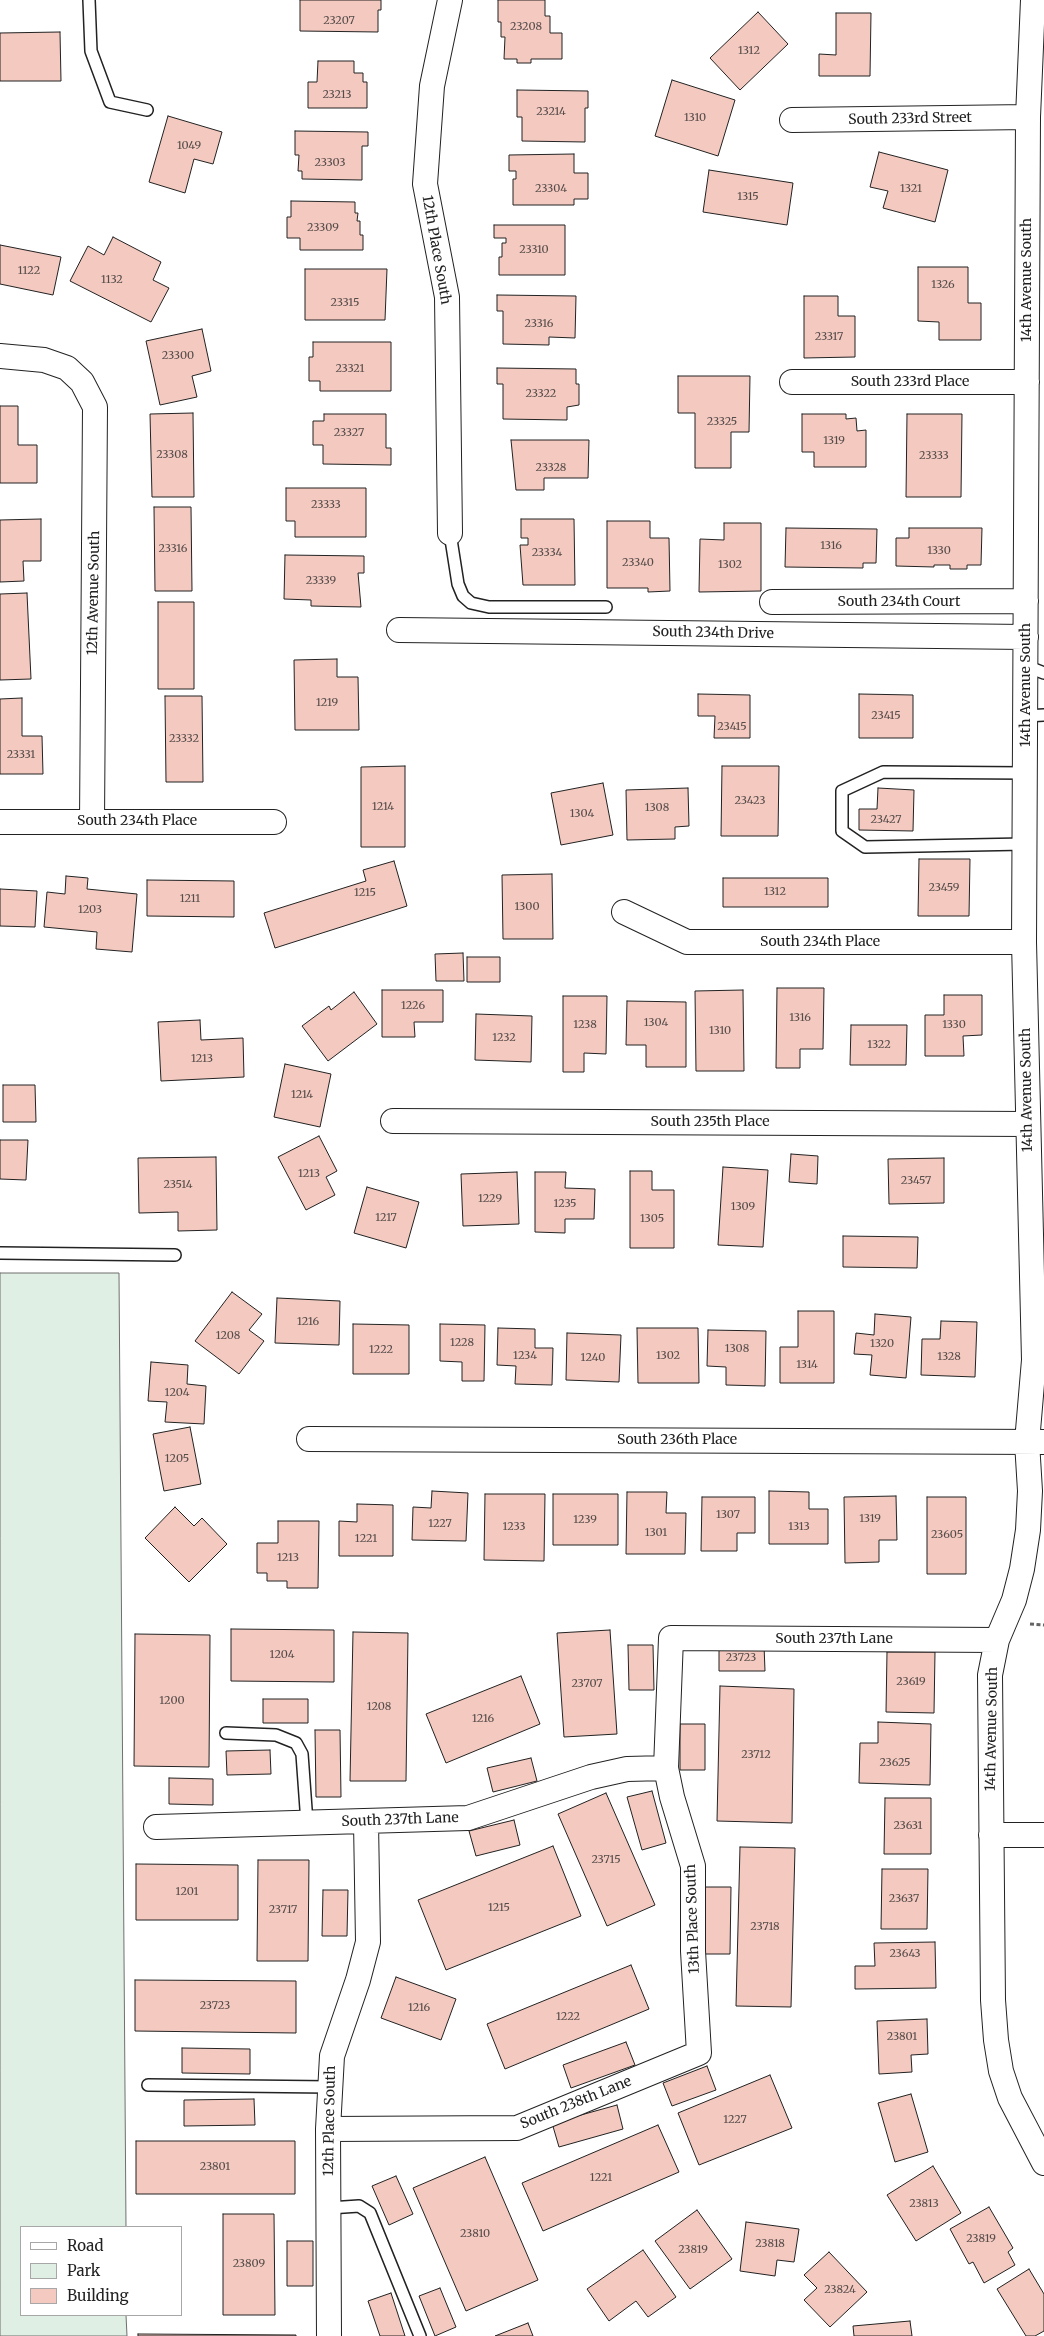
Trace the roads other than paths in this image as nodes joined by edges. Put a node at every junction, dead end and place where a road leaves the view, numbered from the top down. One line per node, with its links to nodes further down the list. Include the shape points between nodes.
1 (89, 0): 4 (lane, via 91,51 110,102)
2 (450, 0): 10 (street, 12th Place South, via 432,86 424,184 447,297)
3 (1033, 0): 5 (street, 14th Avenue South)
4 (147, 110)
5 (1028, 117): 6 (street, South 233rd Street); 9 (street, 14th Avenue South)
6 (792, 120)
7 (0, 356): 19 (street, 12th Avenue South, via 44,360 73,372 89,393 96,416)
8 (792, 382): 9 (street, South 233rd Place)
9 (1027, 382): 11 (street, 14th Avenue South)
10 (450, 533): 13 (lane, via 458,584 471,604 489,607)
11 (1026, 601): 12 (street, South 234th Court); 15 (street, 14th Avenue South)
12 (772, 602)
13 (606, 607)
14 (399, 630): 15 (street, South 234th Drive)
15 (1026, 637): 16 (street, 14th Avenue South)
16 (1035, 670): 17 (street, 14th Avenue South)
17 (1035, 716): 18 (street, 14th Avenue South)
18 (1025, 773): 22 (street, 14th Avenue South); 22 (lane, via 883,772 842,791 842,830 865,847)
19 (92, 821): 20 (street, South 234th Place); 21 (street, South 234th Place)
20 (0, 822)
21 (274, 822)
22 (1025, 844): 24 (street, 14th Avenue South)
23 (624, 912): 24 (street, South 234th Place, via 687,942)
24 (1024, 942): 25 (street, 14th Avenue South)
25 (1035, 1046): 27 (street, 14th Avenue South)
26 (393, 1121): 27 (street, South 235th Place)
27 (1028, 1124): 30 (street, 14th Avenue South)
28 (0, 1253): 29 (lane)
29 (175, 1255)
30 (1038, 1262): 32 (street, 14th Avenue South, via 1034,1360)
31 (309, 1439): 32 (street, South 236th Place)
32 (1036, 1442): 34 (street, 14th Avenue South, via 1022,1569 1014,1600)
33 (671, 1638): 34 (street, South 237th Lane); 36 (street, 13th Place South)
34 (997, 1640): 40 (street, 14th Avenue South, via 990,1675)
35 (226, 1733): 38 (lane, via 276,1735 296,1744 302,1754)
36 (666, 1768): 37 (street, South 237th Lane, via 627,1769 591,1777 468,1818); 42 (street, 13th Place South, via 693,1866 693,1951)
37 (366, 1822): 38 (street, South 237th Lane); 44 (street, 12th Place South, via 368,1942 332,2056)
38 (307, 1823): 39 (street, South 237th Lane)
39 (156, 1827)
40 (992, 1835): 41 (street); 46 (street, 14th Avenue South, via 993,2000 999,2058 1012,2105)
41 (1044, 1835)
42 (699, 2053): 45 (street, South 238th Lane, via 517,2128)
43 (148, 2085): 44 (lane)
44 (330, 2087): 45 (street, 12th Place South)
45 (328, 2129): 47 (street, 12th Place South)
46 (1044, 2163)
47 (329, 2208): 48 (street, 12th Place South); 49 (lane, via 360,2206 370,2213)
48 (329, 2336)
49 (420, 2336)

